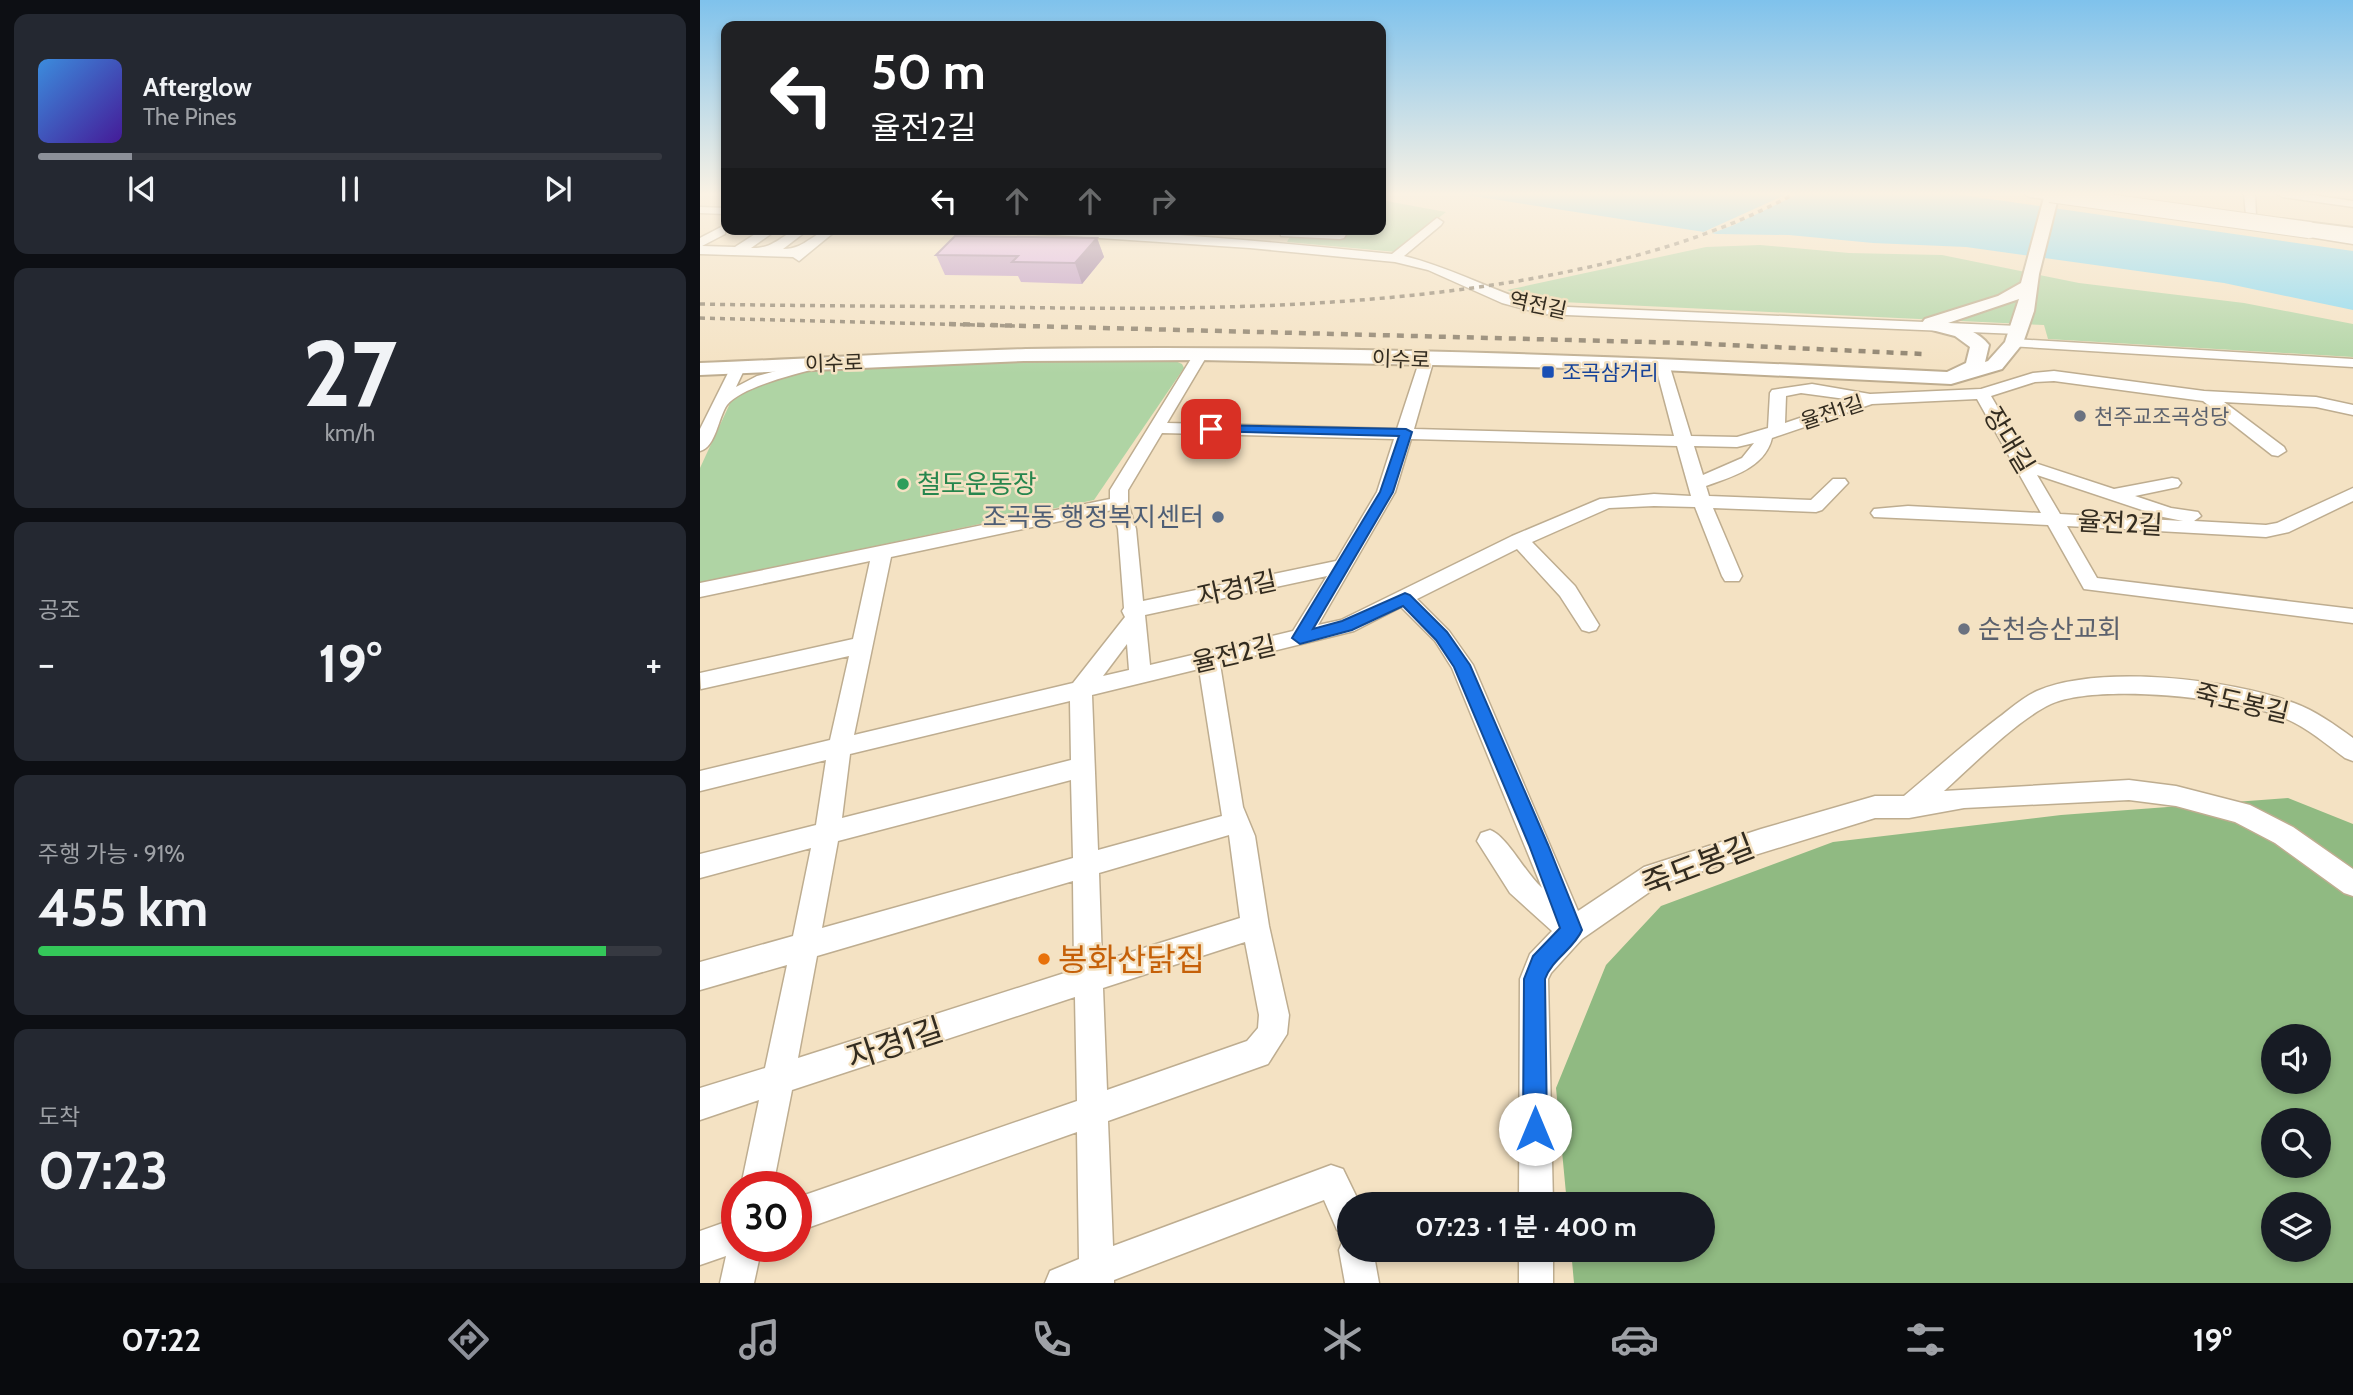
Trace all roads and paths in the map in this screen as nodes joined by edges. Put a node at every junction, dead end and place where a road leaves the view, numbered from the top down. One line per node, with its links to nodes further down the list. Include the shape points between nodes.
1 (1354, 254): 4 (street, 역전길)
2 (1400, 254): 4 (street)
3 (2037, 254): 5 (main road)
4 (1395, 258): 6 (street, 역전길, via 1432,267 1507,300 1543,310)
5 (2031, 278): 6 (main road, via 2004,300); 7 (main road)
6 (1929, 326): 7 (street, 역전길); 15 (main road, via 1973,337 1980,345 1978,361 1966,370)
7 (2016, 337): 10 (street, 역전길); 15 (main road, 이수로, via 2001,360 1984,370)
8 (1201, 354): 9 (main road, 이수로); 11 (main road, 이수로, via 1024,355); 21 (street)
9 (1427, 359): 12 (main road, 이수로); 22 (street)
10 (2353, 363)
11 (817, 364): 13 (main road, 이수로); 19 (street, via 762,379)
12 (1661, 365): 15 (main road, 이수로); 24 (street)
13 (737, 368): 14 (main road, 이수로); 19 (street)
14 (700, 369)
15 (1929, 379)
16 (1982, 394): 17 (street, 장대길, via 2054,376); 18 (street, 율전1길); 27 (street, 장대길)
17 (2207, 396): 20 (street, 장대길, via 2316,402); 26 (street)
18 (1870, 399): 23 (street, 율전1길); 23 (street, via 1826,390 1789,389 1778,393)
19 (721, 401): 25 (street)
20 (2353, 410)
21 (1156, 428): 22 (street, 율전1길); 34 (street, via 1124,478)
22 (1406, 432): 24 (street, 율전1길); 41 (street, via 1386,492)
23 (1770, 432): 24 (street, 율전1길, via 1737,442); 28 (street, via 1753,457)
24 (1684, 442): 28 (street)
25 (700, 446)
26 (2278, 451)
27 (2024, 465): 31 (street); 36 (street, 장대길)
28 (1696, 483): 33 (street)
29 (1839, 483): 33 (street, 율전2길, via 1816,506)
30 (2172, 483): 31 (street)
31 (2115, 494): 37 (street, via 2107,505); 38 (street, via 2169,513 2194,516)
32 (2353, 494): 38 (street, 율전2길, via 2282,528)
33 (1702, 502): 39 (street, 율전2길, via 1606,503); 42 (street)
34 (1119, 503): 40 (street); 45 (street, via 1127,529)
35 (1880, 513): 36 (street, 율전2길)
36 (2056, 520): 37 (street, 율전2길); 46 (street, 장대길, via 2091,583)
37 (2113, 523): 38 (street, 율전2길)
38 (2202, 528)
39 (1519, 540): 44 (street, 율전2길); 47 (street, via 1547,566)
40 (882, 552): 43 (street); 49 (street)
41 (1343, 566): 45 (street, 자경1길); 48 (street)
42 (1732, 576)
43 (700, 590)
44 (1405, 598): 48 (street, 율전2길, via 1347,626); 66 (street, via 1442,636 1462,665)
45 (1132, 616): 51 (street); 53 (street)
46 (2353, 616)
47 (1589, 625)
48 (1300, 638): 50 (street, 율전2길)
49 (862, 645): 52 (street); 54 (street)
50 (1209, 661): 51 (street, 율전2길); 59 (street, via 1231,807)
51 (1140, 676): 53 (street)
52 (701, 681)
53 (1081, 689): 54 (street); 56 (street)
54 (840, 746): 57 (street); 60 (street)
55 (2353, 751): 58 (street, 죽도봉길, via 2294,713 2250,700 2157,687 2079,687 2045,697 1983,742)
56 (1083, 767): 60 (street); 62 (street)
57 (700, 781)
58 (1909, 807): 64 (street, 죽도봉길, via 1964,798 2115,791 2176,796 2241,813 2294,841); 66 (street, 죽도봉길, via 1875,807 1653,875)
59 (1238, 822): 62 (street); 65 (street)
60 (827, 834): 63 (street); 67 (street)
61 (1490, 841): 66 (street, via 1519,884)
62 (1085, 865): 67 (street); 69 (street)
63 (700, 866)
64 (2353, 884)
65 (1255, 926): 69 (street, 자경1길); 72 (street, via 1274,1015 1272,1034 1257,1053)
66 (1572, 930): 74 (street, 죽도봉길, via 1546,956 1534,979)
67 (806, 946): 68 (street); 70 (street)
68 (700, 976)
69 (1089, 979): 70 (street, 자경1길); 72 (street)
70 (779, 1080): 71 (street, 자경1길); 73 (street)
71 (700, 1104)
72 (1093, 1113): 76 (street); 82 (street)
73 (760, 1171)
74 (1536, 1192)
75 (1337, 1193): 82 (street, via 1331,1181)
76 (812, 1210)
77 (721, 1241): 78 (street)
78 (700, 1248)
79 (742, 1262): 83 (street)
80 (1358, 1262): 85 (street)
81 (1536, 1262): 86 (street)
82 (1097, 1276): 84 (street)
83 (737, 1283)
84 (1062, 1283)
85 (1362, 1283)
86 (1536, 1283)

